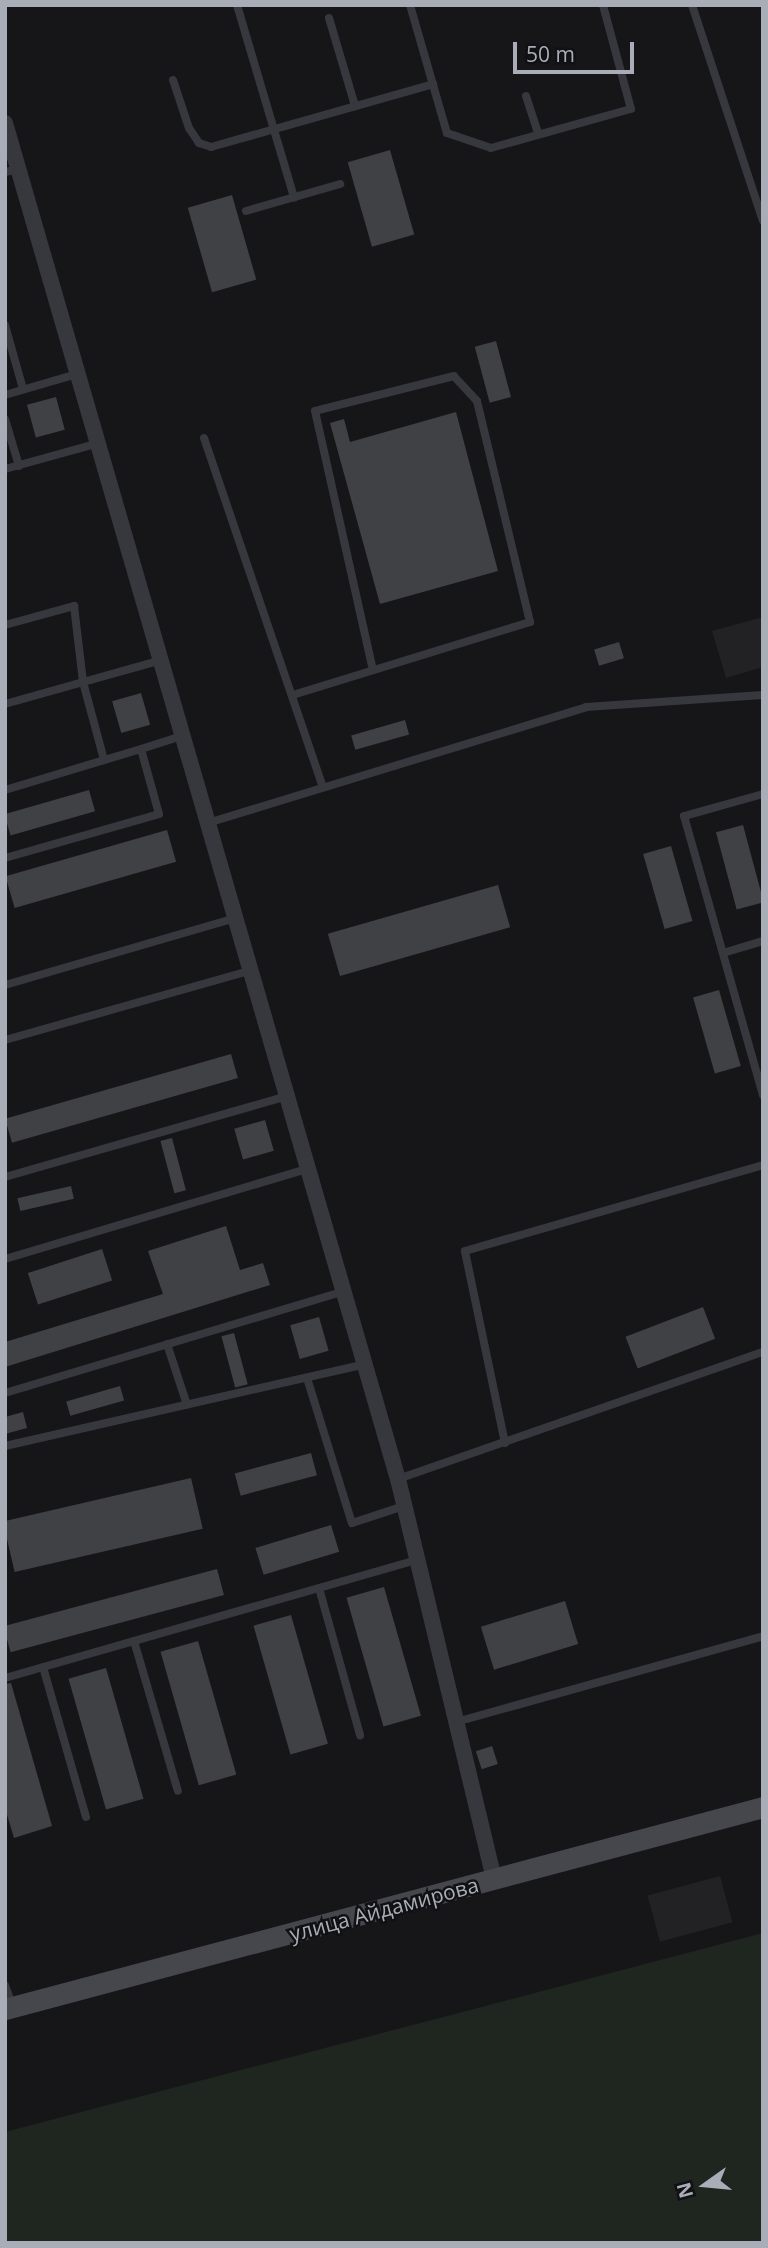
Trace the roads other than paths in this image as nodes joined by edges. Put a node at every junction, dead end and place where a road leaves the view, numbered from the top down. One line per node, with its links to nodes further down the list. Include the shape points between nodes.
1 (237, 5): 11 (lane)
2 (410, 5): 7 (lane)
3 (603, 5): 12 (lane, via 631,109)
4 (692, 5): 17 (lane)
5 (329, 18): 9 (lane)
6 (173, 80): 11 (lane, via 199,143 211,147)
7 (433, 85): 9 (lane); 12 (lane, via 447,133 491,148)
8 (526, 96): 12 (lane)
9 (355, 106): 11 (lane)
10 (5, 123): 13 (street)
11 (274, 130): 15 (lane)
12 (538, 134)
13 (12, 171): 19 (street)
14 (340, 184): 15 (lane)
15 (294, 198): 16 (lane)
16 (246, 211)
17 (763, 220)
18 (5, 325): 20 (lane)
19 (81, 373): 20 (lane); 24 (street)
20 (23, 389): 21 (lane)
21 (5, 394)
22 (5, 419): 25 (lane)
23 (204, 438): 31 (lane, via 285,685)
24 (102, 442): 25 (lane); 28 (street)
25 (19, 466): 26 (lane)
26 (5, 469)
27 (5, 625): 30 (lane, via 74,606)
28 (165, 659): 30 (lane); 34 (street)
29 (372, 666): 29 (lane, via 315,411 454,376 477,401 530,622); 31 (lane)
30 (83, 682): 33 (lane); 36 (lane)
31 (296, 694): 37 (lane)
32 (763, 695): 37 (lane, via 586,707)
33 (5, 705)
34 (186, 735): 35 (lane); 40 (street)
35 (141, 749): 36 (lane); 41 (lane, via 159,814)
36 (104, 760): 38 (lane)
37 (323, 787): 40 (lane)
38 (5, 790)
39 (763, 794): 44 (lane, via 684,816)
40 (211, 822): 42 (street)
41 (5, 858)
42 (239, 917): 45 (street); 46 (lane)
43 (763, 941): 44 (lane)
44 (723, 953): 48 (lane)
45 (253, 969): 47 (lane); 49 (street)
46 (5, 985)
47 (5, 1040)
48 (763, 1095)
49 (289, 1096): 51 (street); 52 (lane)
50 (763, 1165): 61 (lane, via 465,1251)
51 (310, 1168): 53 (lane); 54 (street)
52 (5, 1177)
53 (5, 1259)
54 (345, 1291): 55 (lane); 57 (street)
55 (167, 1344): 59 (lane); 60 (lane)
56 (763, 1352): 61 (lane)
57 (365, 1364): 58 (lane); 63 (street)
58 (307, 1378): 60 (lane); 64 (lane, via 352,1522)
59 (5, 1393)
60 (187, 1405): 62 (lane)
61 (505, 1443): 63 (lane)
62 (5, 1446)
63 (398, 1479): 64 (street)
64 (404, 1506): 65 (street)
65 (417, 1560): 66 (lane); 71 (street)
66 (319, 1588): 68 (lane); 72 (lane)
67 (763, 1636): 71 (lane)
68 (134, 1641): 69 (lane); 73 (lane)
69 (43, 1667): 70 (lane); 75 (lane)
70 (5, 1678)
71 (456, 1722): 76 (street)
72 (360, 1735)
73 (178, 1791)
74 (763, 1807): 76 (main road, улица Айдамирова)
75 (86, 1817)
76 (494, 1880): 78 (main road, улица Айдамирова)
77 (5, 1985): 78 (lane)
78 (9, 2008)

